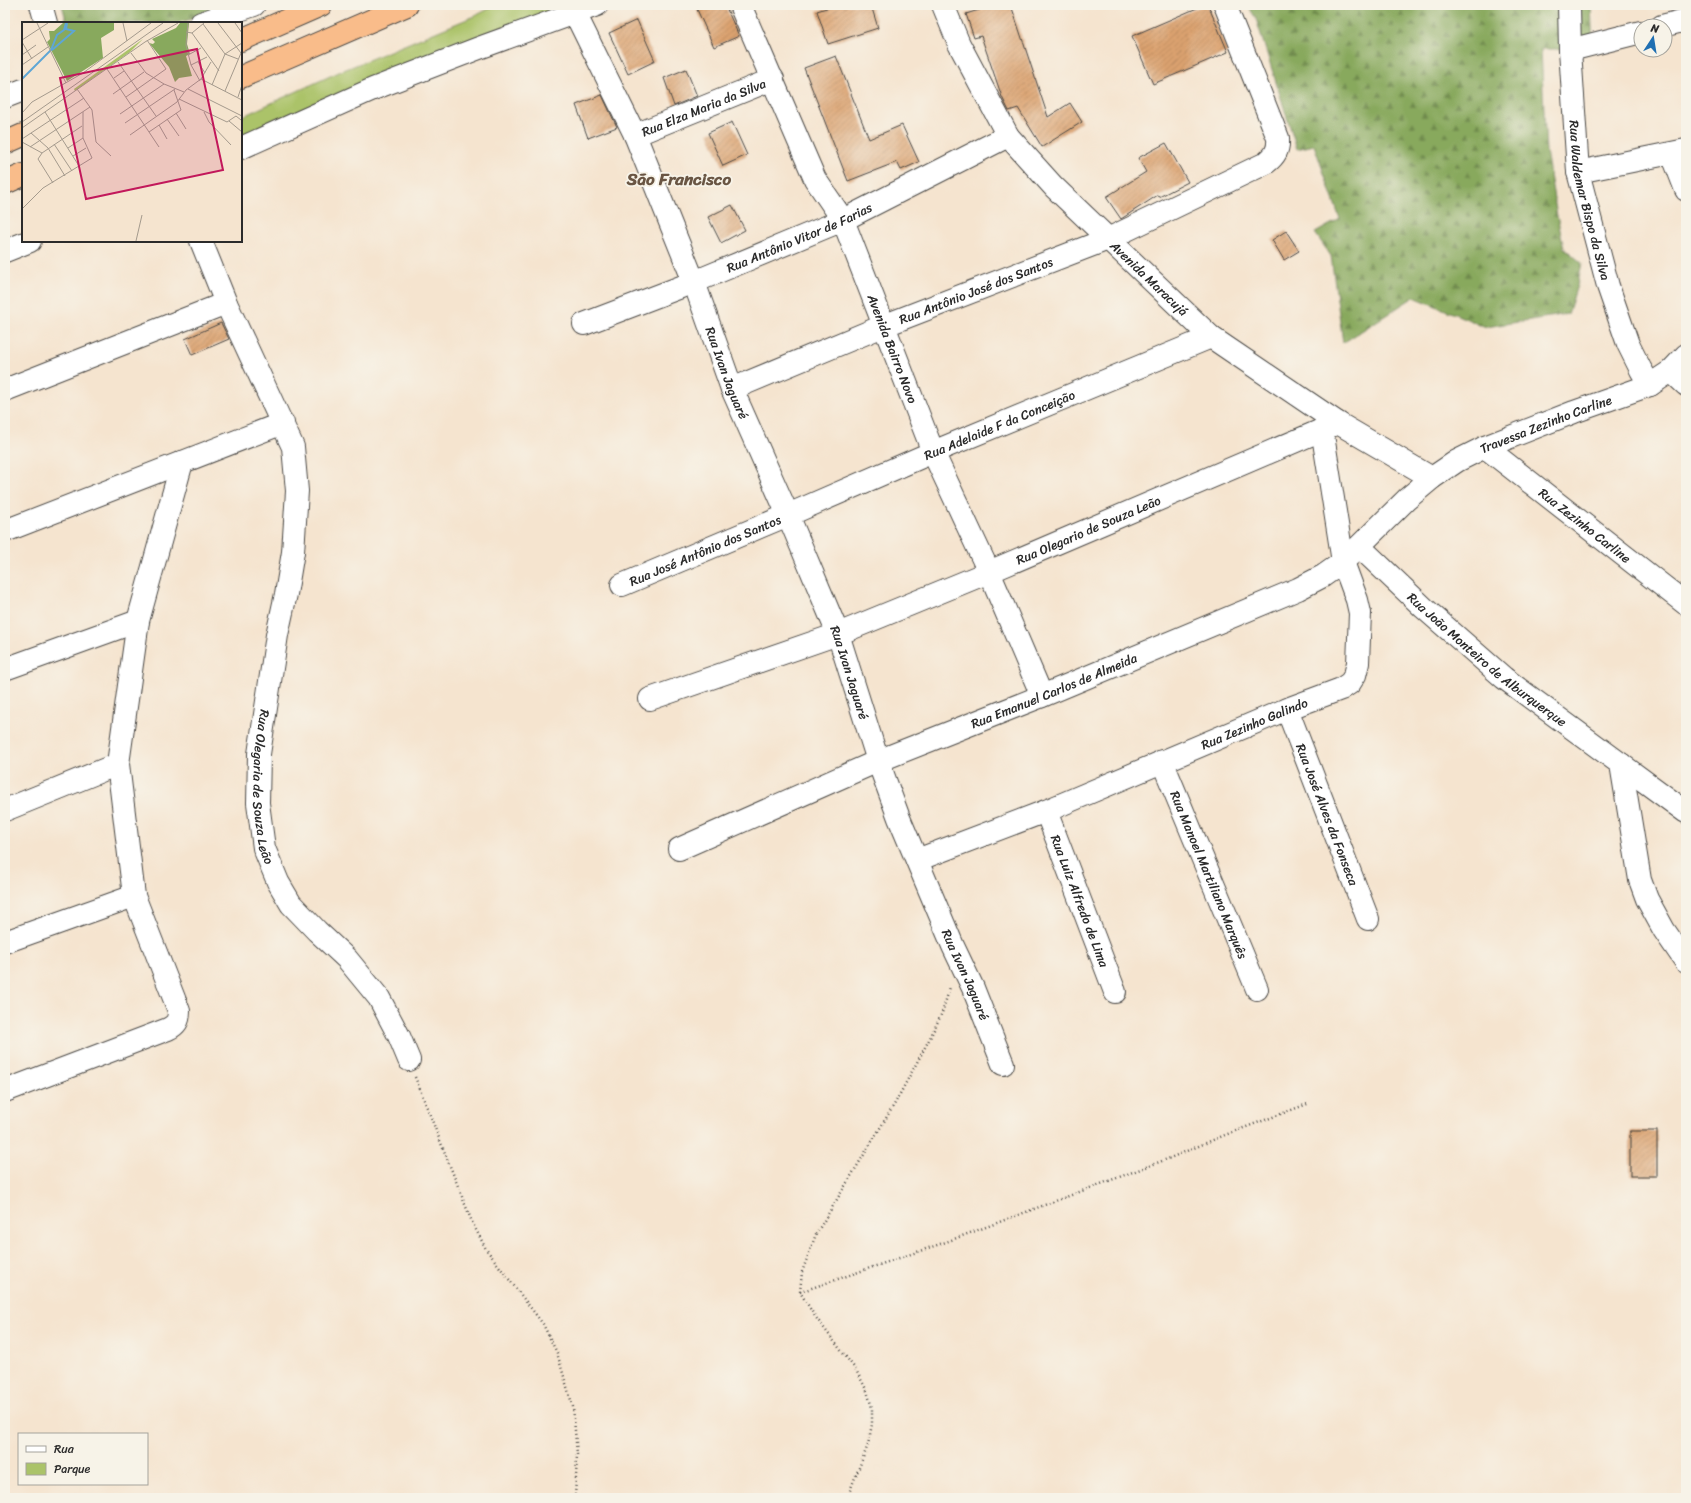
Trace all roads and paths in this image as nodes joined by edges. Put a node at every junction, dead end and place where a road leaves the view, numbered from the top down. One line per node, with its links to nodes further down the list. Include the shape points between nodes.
1 (41, 5): 12 (street)
2 (254, 5): 13 (street)
3 (321, 5): 16 (highway)
4 (407, 5): 18 (highway)
5 (597, 5): 10 (street)
6 (740, 5): 19 (street, Avenida Bairro Novo)
7 (943, 5): 24 (street, Avenida Maracujá, via 959,44)
8 (1225, 5): 33 (street, Rua Antônio José dos Santos, via 1278,138 1276,152 1266,163)
9 (1569, 5): 17 (street, Rua Waldemar Bispo da Silva)
10 (575, 13): 23 (street, Rua Ivan Jaguaré); 26 (street, via 373,89)
11 (1686, 20): 14 (street)
12 (46, 22)
13 (204, 22)
14 (1673, 23)
15 (1633, 34): 17 (street)
16 (242, 40)
17 (1570, 50): 28 (street, Rua Waldemar Bispo da Silva)
18 (242, 77)
19 (773, 79): 23 (street, Rua Elza Maria da Silva); 32 (street, Avenida Bairro Novo, via 815,179)
20 (22, 90): 21 (street)
21 (5, 97)
22 (22, 135): 25 (highway)
23 (635, 135): 37 (street, Rua Ivan Jaguaré)
24 (1008, 136): 32 (street, Rua Antônio Vitor de Farias); 33 (street, Avenida Maracujá, via 1054,187)
25 (5, 143)
26 (242, 148)
27 (1679, 152): 28 (street); 31 (street)
28 (1578, 172): 44 (street, Rua Waldemar Bispo da Silva, via 1608,286 1628,344)
29 (22, 175): 30 (highway)
30 (5, 183)
31 (1686, 190)
32 (843, 220): 37 (street, Rua Antônio Vitor de Farias); 40 (street, Avenida Bairro Novo)
33 (1108, 239): 40 (street, Rua Antônio José dos Santos); 41 (street, Avenida Maracujá)
34 (28, 242): 36 (street)
35 (201, 242): 38 (street, Rua Olegaria de Souza Leão)
36 (5, 251)
37 (694, 282): 39 (street, Rua Antônio Vitor de Farias); 45 (street, Rua Ivan Jaguaré)
38 (226, 303): 46 (street); 47 (street, Rua Olegaria de Souza Leão)
39 (584, 324)
40 (883, 326): 45 (street, Rua Antônio José dos Santos); 50 (street, Avenida Bairro Novo)
41 (1211, 337): 48 (street, Avenida Maracujá); 50 (street, Rua Adelaide F da Conceição)
42 (1686, 356): 43 (street, Travessa Zezinho Carline)
43 (1678, 378): 44 (street, Travessa Zezinho Carline)
44 (1650, 385): 49 (street, Travessa Zezinho Carline)
45 (732, 389): 54 (street, Rua Ivan Jaguaré)
46 (5, 390)
47 (282, 423): 51 (street); 83 (street, Rua Olegaria de Souza Leão, via 293,447 297,490 293,552 277,635 259,754 258,803 264,848 278,882 291,904 347,959 380,998)
48 (1330, 426): 52 (street, Avenida Maracujá); 57 (street, Rua Zezinho Galindo); 58 (street, Rua Olegario de Souza Leão)
49 (1485, 447): 52 (street, Travessa Zezinho Carline, via 1457,461); 60 (street, Rua Zezinho Carline)
50 (933, 452): 54 (street, Rua Adelaide F da Conceição); 58 (street, Avenida Bairro Novo)
51 (182, 462): 55 (street); 61 (street)
52 (1432, 478): 53 (street, Travessa Zezinho Carline)
53 (1407, 499): 56 (street, Rua Emanuel Carlos de Almeida)
54 (788, 515): 59 (street, Rua José Antônio dos Santos); 62 (street, Rua Ivan Jaguaré)
55 (5, 531)
56 (1360, 547): 57 (street, Rua Emanuel Carlos de Almeida); 70 (street, Rua João Monteiro de Alburquerque, via 1424,608 1504,678)
57 (1343, 562): 64 (street, Rua Emanuel Carlos de Almeida, via 1298,589); 66 (street, Rua Zezinho Galindo, via 1360,613 1358,664 1355,675 1350,683 1341,689)
58 (989, 572): 62 (street, Rua Olegario de Souza Leão); 64 (street, Avenida Bairro Novo)
59 (622, 584)
60 (1686, 604)
61 (138, 621): 63 (street); 69 (street)
62 (838, 634): 65 (street, Rua Olegario de Souza Leão); 67 (street, Rua Ivan Jaguaré)
63 (5, 669)
64 (1042, 696): 67 (street, Rua Emanuel Carlos de Almeida)
65 (650, 699)
66 (1287, 709): 68 (street, Rua Zezinho Galindo); 77 (street, Rua José Alves da Fonseca)
67 (878, 761): 74 (street, Rua Emanuel Carlos de Almeida); 75 (street, Rua Ivan Jaguaré)
68 (1162, 761): 72 (street, Rua Zezinho Galindo); 81 (street, Rua Manoel Martiliano Marquês)
69 (118, 764): 71 (street); 76 (street)
70 (1621, 764): 73 (street, Rua João Monteiro de Alburquerque); 79 (street, via 1640,880 1664,930)
71 (5, 810)
72 (1046, 811): 75 (street, Rua Zezinho Galindo); 82 (street, Rua Luiz Alfredo de Lima)
73 (1686, 812)
74 (679, 848)
75 (917, 860): 84 (street, Rua Ivan Jaguaré)
76 (134, 896): 78 (street); 85 (street, via 179,1011 178,1022 168,1029)
77 (1368, 919)
78 (5, 942)
79 (1686, 962)
80 (951, 982): 87 (path, via 942,1013 926,1046 894,1105 816,1234 804,1261)
81 (1257, 989)
82 (1115, 992)
83 (409, 1060): 88 (path, via 472,1222 490,1255 543,1324 557,1353 573,1408 577,1454)
84 (1004, 1064)
85 (6, 1089)
86 (1310, 1103): 87 (path, via 946,1242)
87 (800, 1292): 89 (path, via 856,1370 872,1408 868,1445)
88 (575, 1498)
89 (846, 1498)

